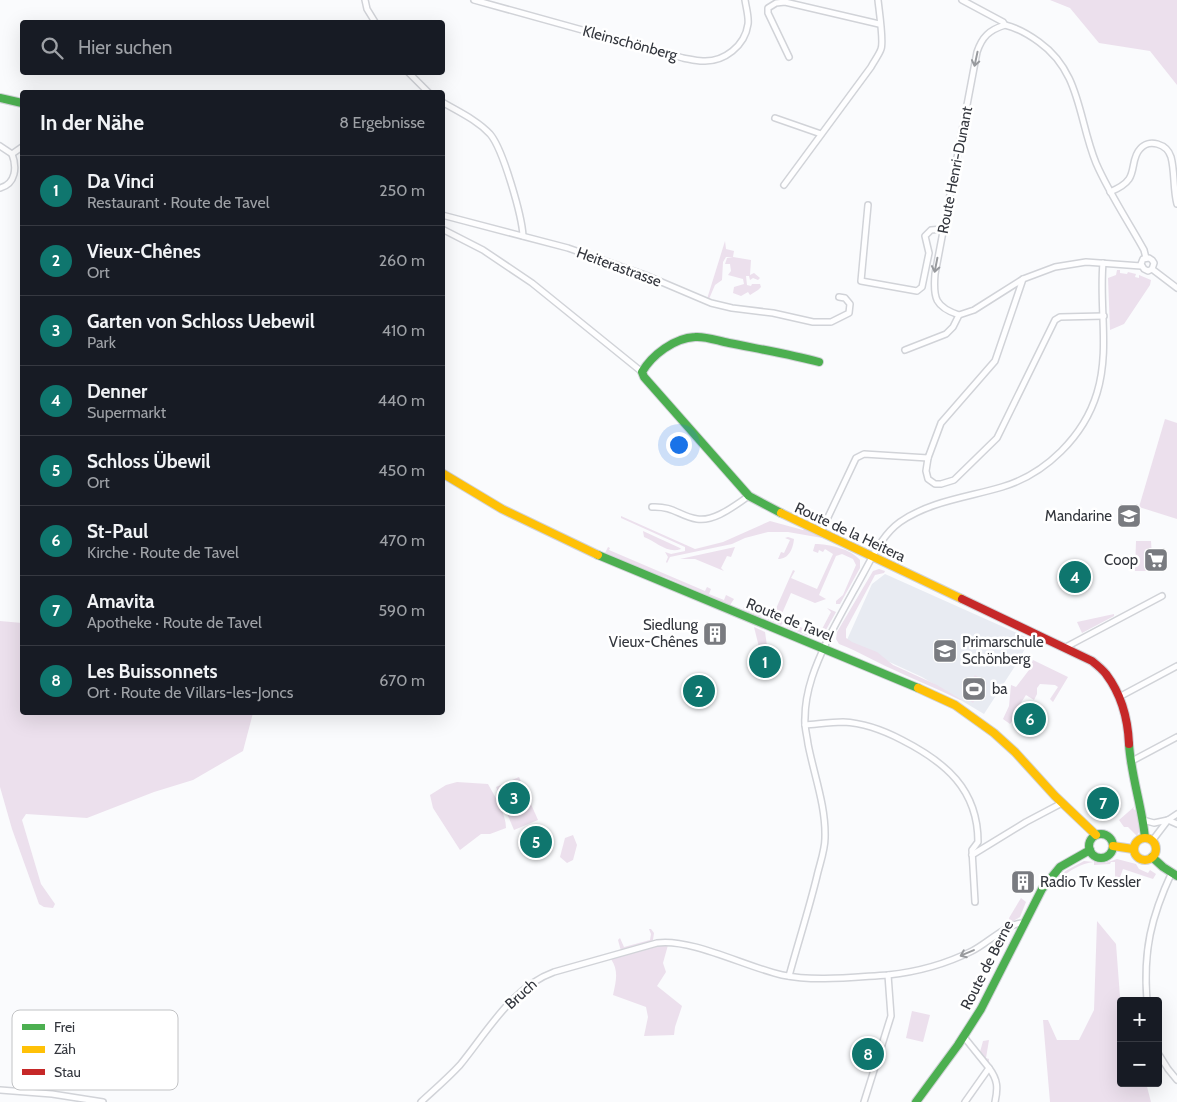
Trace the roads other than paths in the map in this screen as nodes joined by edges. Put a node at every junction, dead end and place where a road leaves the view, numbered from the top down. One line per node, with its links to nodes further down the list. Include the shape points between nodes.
1 (366, 0): 6 (street)
2 (474, 0): 3 (street, Kleinschönberg, via 704,61 726,55 745,36 749,22)
3 (744, 0)
4 (878, 0): 7 (street)
5 (962, 0): 8 (street)
6 (374, 20)
7 (880, 24): 9 (street, via 776,2 768,8 768,13); 16 (street, via 881,49)
8 (1005, 25): 22 (street, via 1016,27 1049,49 1066,70 1095,161); 26 (street, Route Henri-Dunant, one-way to 26, via 985,35 977,52)
9 (789, 57)
10 (411, 75): 11 (street)
11 (426, 90)
12 (0, 98): 13 (main road)
13 (20, 103)
14 (445, 104): 28 (street, via 481,126 496,143)
15 (775, 118): 16 (street)
16 (821, 134): 20 (street)
17 (0, 146): 19 (street)
18 (20, 148): 19 (street)
19 (12, 154): 21 (street, via 16,171 11,181)
20 (784, 185)
21 (0, 188)
22 (1110, 192): 23 (street, via 1130,178 1138,151 1143,146 1158,144 1164,146 1171,157); 29 (street)
23 (1177, 204)
24 (868, 205): 26 (street, via 861,281 917,291 922,288 929,254 925,236 931,230)
25 (445, 216): 28 (street, Heiterastrasse)
26 (943, 229): 36 (street, Route Henri-Dunant, one-way to 36, via 935,274 935,297 943,308)
27 (445, 231): 40 (street, via 483,250 532,283)
28 (523, 236): 35 (street, Heiterastrasse, via 603,259 711,303 740,310 831,322 849,313 850,304)
29 (1146, 258): 31 (street); 32 (street, via 1154,262)
30 (1103, 263): 31 (street); 33 (street, via 1064,265); 37 (street)
31 (1141, 266): 32 (street, via 1146,270)
32 (1152, 269): 34 (street)
33 (1023, 279): 36 (street, via 974,310); 41 (street, via 994,361 940,423)
34 (1177, 288)
35 (839, 297)
36 (959, 315): 38 (street, via 946,334)
37 (1104, 316): 41 (street, via 1060,317 1055,320 997,438 954,480 932,483 926,472); 46 (street, via 1104,356 1096,395 1083,424 1060,453 1013,484 913,514 891,529)
38 (905, 350)
39 (819, 362): 40 (main road, via 783,352 694,337 666,348)
40 (642, 372): 43 (main road, Route de la Heitera)
41 (928, 458): 45 (street, via 864,454 856,458)
42 (445, 475): 49 (main road, Route de Tavel, via 556,536)
43 (749, 496): 44 (street, via 708,518 698,519 671,508); 45 (main road, Route de la Heitera, via 779,514)
44 (652, 507)
45 (821, 532): 46 (main road, Route de la Heitera)
46 (872, 557): 48 (main road, Route de la Heitera); 49 (street)
47 (1162, 596): 48 (street)
48 (1066, 647): 51 (main road, Route de la Heitera, via 1092,661 1106,674)
49 (824, 649): 52 (street, via 809,687); 55 (main road, Route de Tavel, via 939,697 969,714 1014,751)
50 (1177, 666): 51 (street)
51 (1119, 697): 54 (main road, Route de la Heitera, via 1128,726)
52 (805, 725): 65 (street, via 844,722 876,729 945,767 965,792 975,816 978,842); 71 (street, via 822,804 825,841)
53 (1177, 737): 54 (street)
54 (1130, 762): 57 (main road, Route de la Heitera)
55 (1062, 803): 60 (main road, Route de Tavel); 65 (street)
56 (1177, 814): 58 (street)
57 (1143, 820): 58 (street, via 1154,823); 61 (main road, Route de la Heitera)
58 (1168, 820): 59 (street); 61 (street)
59 (1177, 824)
60 (1096, 835): 62 (main road, via 1106,835); 64 (main road, via 1090,841)
61 (1148, 840): 63 (main road, via 1137,841); 66 (main road, via 1156,849)
62 (1113, 846): 63 (main road); 64 (main road, via 1108,856 1101,858)
63 (1133, 849): 66 (main road, via 1138,859)
64 (1090, 850): 69 (main road, Route de Berne, via 1070,860 1051,877)
65 (972, 855): 68 (street)
66 (1152, 857): 67 (main road)
67 (1174, 874): 72 (street, via 1155,912 1149,933)
68 (975, 902)
69 (1024, 923): 70 (street, Bruch, one-way to 70, via 1017,923 985,945 951,960); 73 (main road, Route de Berne, via 995,985)
70 (888, 974): 71 (street, Bruch); 80 (street, via 892,1016)
71 (789, 976): 79 (street, Bruch, via 686,944 667,942 554,972 531,982 458,1066)
72 (1147, 997)
73 (964, 1037): 75 (street); 81 (main road, Route de Berne)
74 (1162, 1059): 76 (street)
75 (989, 1068): 82 (street); 83 (street, via 997,1080)
76 (1177, 1080)
77 (0, 1090): 78 (street)
78 (103, 1102)
79 (421, 1102)
80 (864, 1102)
81 (916, 1102)
82 (965, 1102)
83 (995, 1102)

